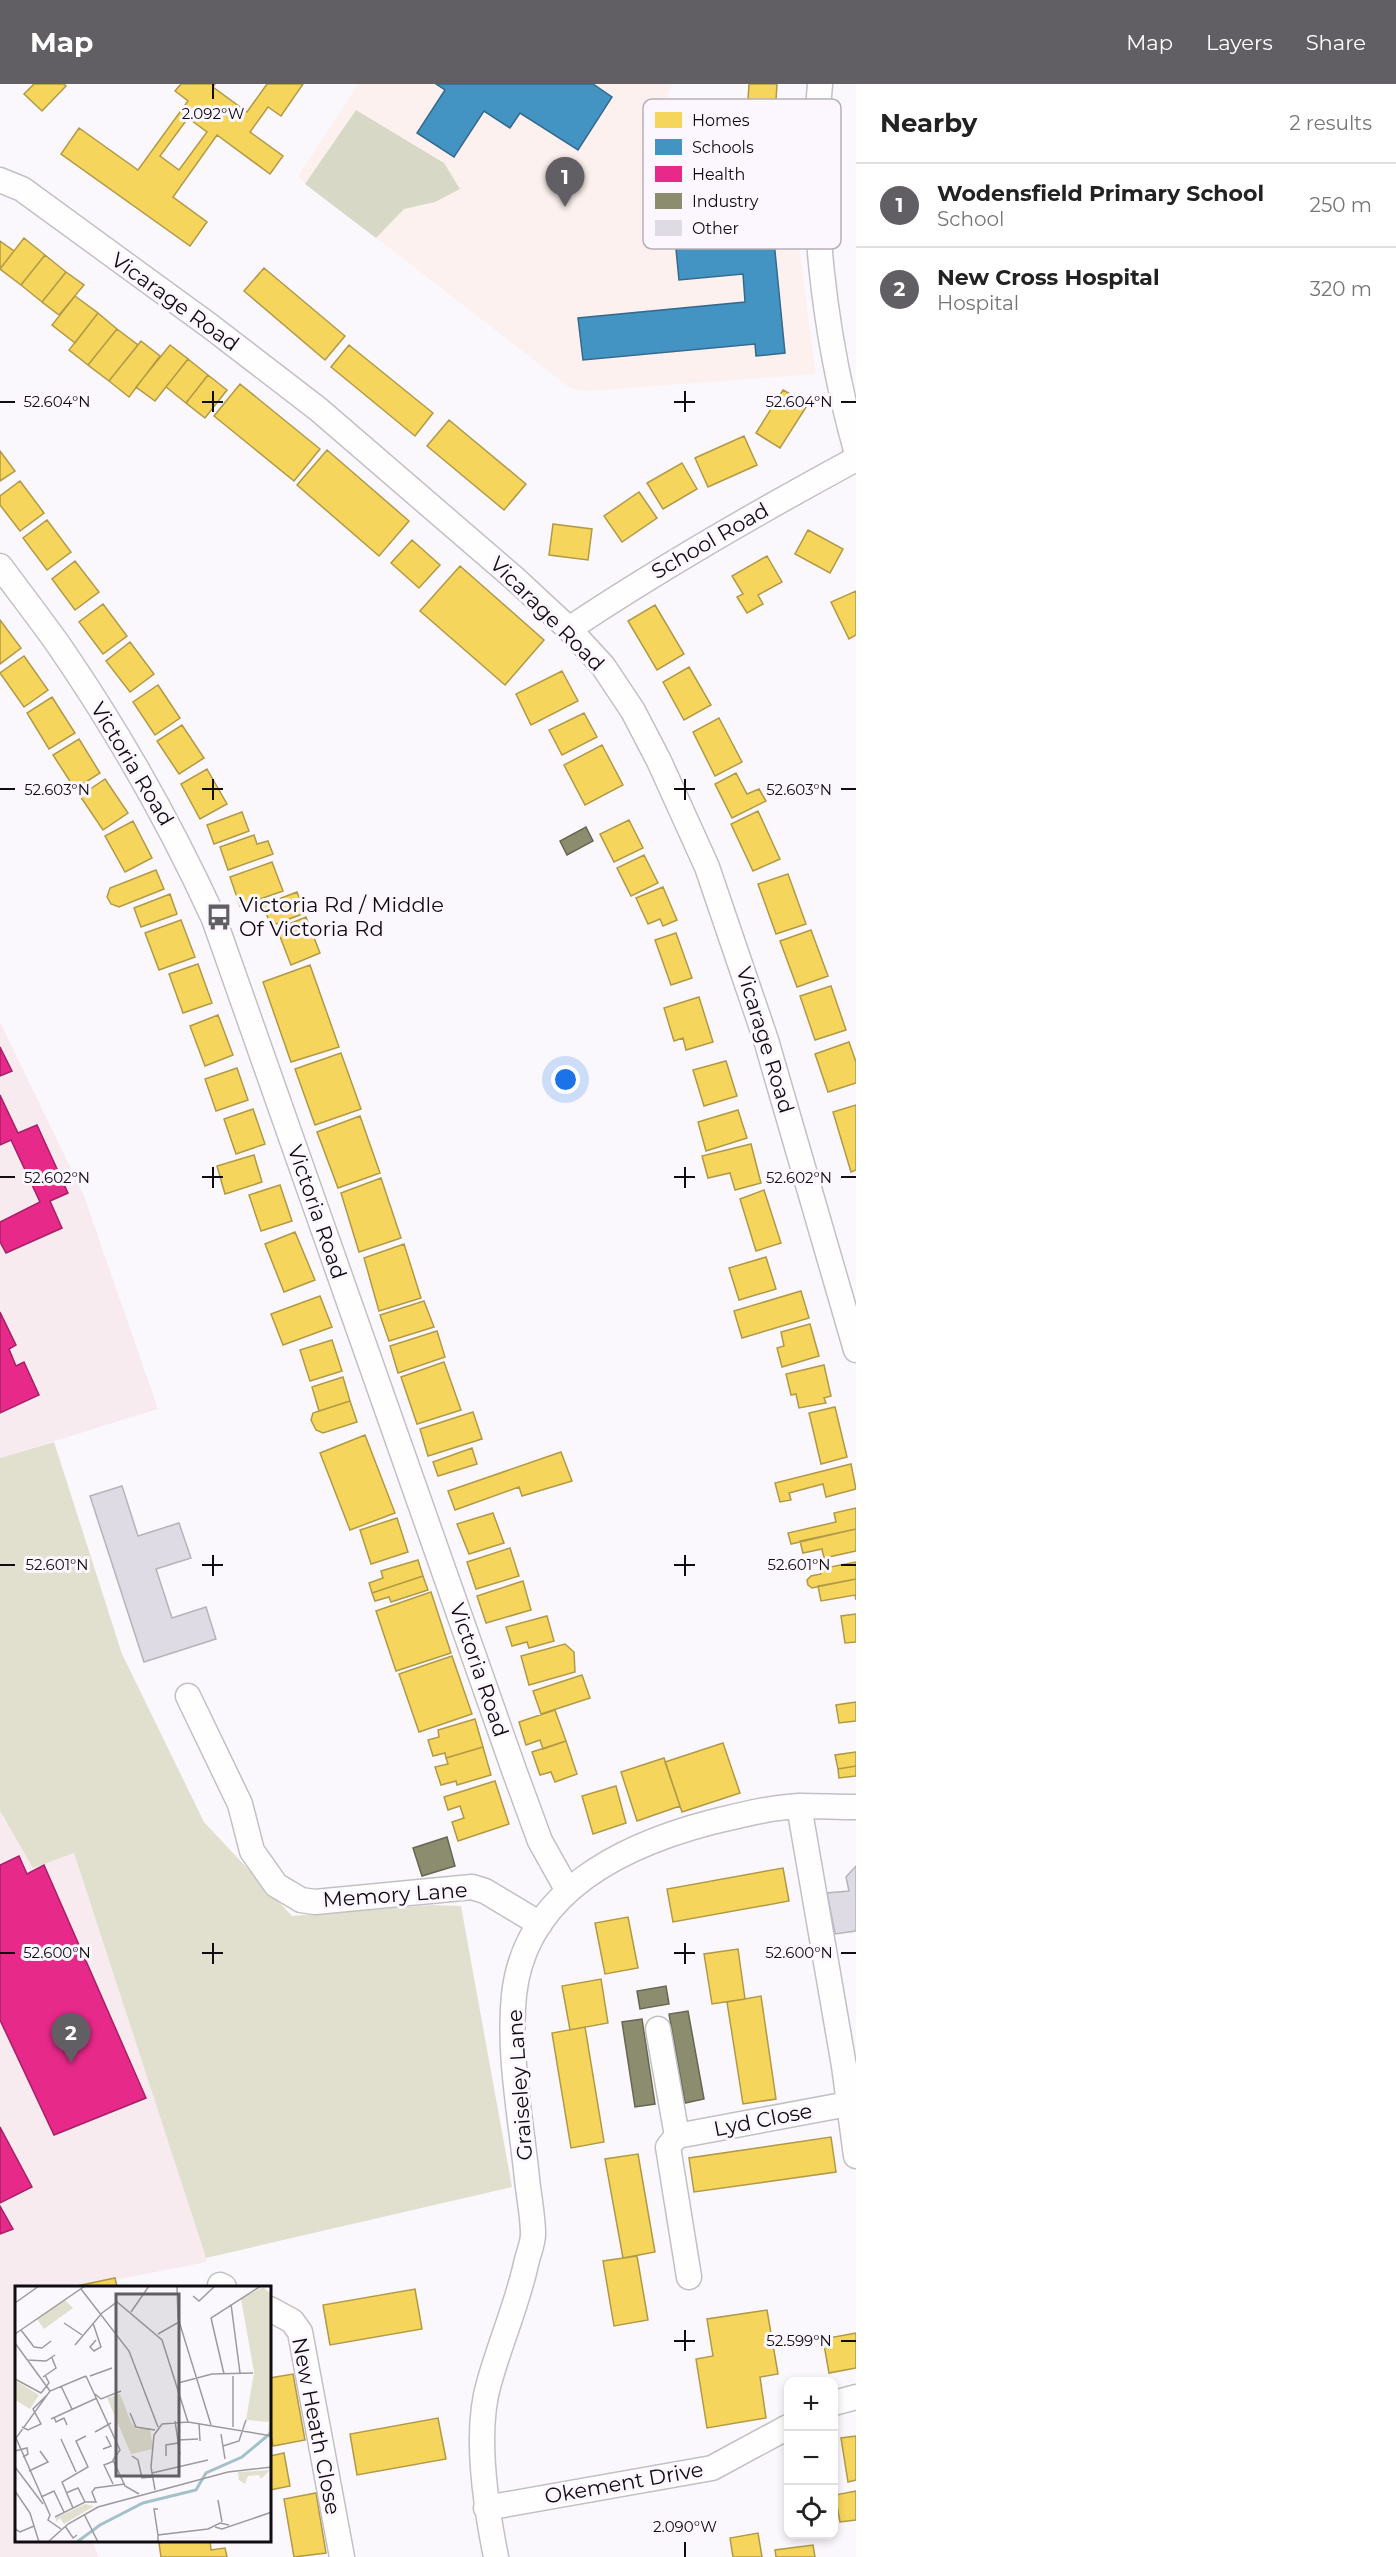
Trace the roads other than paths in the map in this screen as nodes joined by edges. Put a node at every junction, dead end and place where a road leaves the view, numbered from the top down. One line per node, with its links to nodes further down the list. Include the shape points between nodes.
1 (820, 84): 2 (street)
2 (820, 99)
3 (0, 180): 8 (street, Vicarage Road, via 22,189 318,409)
4 (821, 249): 5 (street, via 825,305)
5 (856, 450)
6 (856, 459): 8 (street, School Road, via 726,530)
7 (0, 566): 14 (street, Victoria Road, via 104,715 183,851 214,919 521,1791 540,1841)
8 (569, 629): 9 (street, Vicarage Road, via 603,666 633,711 683,809 707,867)
9 (848, 1292): 10 (street, Vicarage Road)
10 (856, 1350)
11 (188, 1696): 15 (street, Memory Lane, via 240,1804 252,1851 276,1885 301,1900 315,1902 472,1887)
12 (799, 1806): 13 (street, Graiseley Lane); 14 (street, Graiseley Lane, via 739,1815 650,1842 601,1865); 17 (street)
13 (856, 1807)
14 (568, 1891): 15 (street, Graiseley Lane)
15 (540, 1924): 26 (street, Graiseley Lane, via 527,1948 514,1993 513,2038 533,2235 519,2295 488,2386 482,2439)
16 (658, 2029): 19 (street)
17 (850, 2065): 18 (street)
18 (848, 2103): 19 (street, Lyd Close); 20 (street)
19 (677, 2136): 21 (street, via 668,2147)
20 (856, 2156)
21 (689, 2277)
22 (272, 2310): 27 (street, New Heath Close, via 292,2321 300,2332)
23 (856, 2397): 24 (street)
24 (838, 2402)
25 (784, 2430): 26 (street, Okement Drive, via 712,2468)
26 (486, 2508): 28 (street, Graiseley Lane)
27 (342, 2557)
28 (496, 2557)

